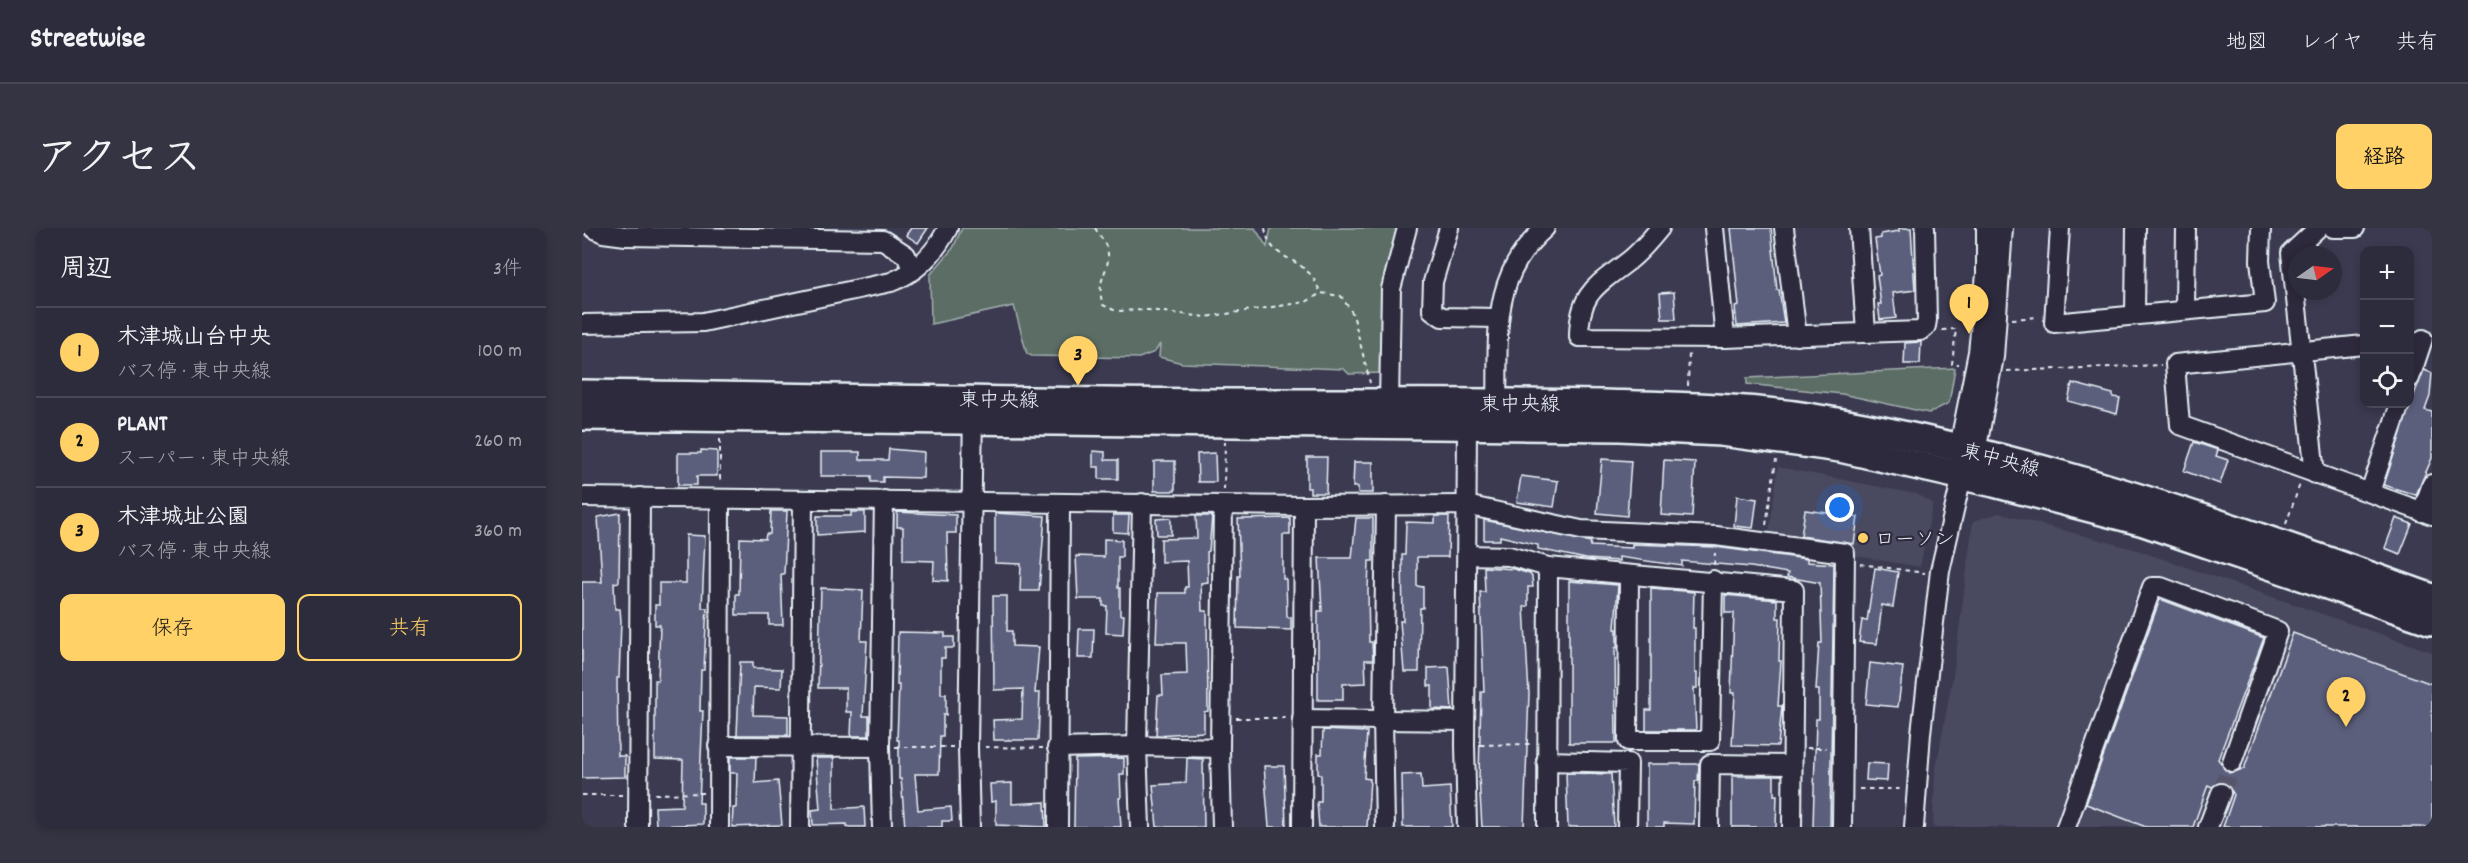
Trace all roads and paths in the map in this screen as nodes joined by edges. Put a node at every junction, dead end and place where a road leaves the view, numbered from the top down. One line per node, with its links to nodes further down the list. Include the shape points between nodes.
1 (593, 228): 22 (street); 23 (street, via 626,236 875,239 906,255)
2 (948, 228): 23 (street, via 929,258)
3 (1095, 228): 24 (path, via 1107,247 1109,262 1099,291 1103,305 1116,311 1148,310 1206,317 1306,302)
4 (1265, 228): 24 (path, via 1268,242 1309,272)
5 (1407, 228): 45 (street, via 1391,290)
6 (1449, 228): 28 (street, via 1433,282 1432,310 1442,317)
7 (1545, 228): 28 (street, via 1514,263)
8 (1714, 228): 35 (street)
9 (1784, 228): 33 (street)
10 (1859, 228): 32 (street)
11 (1925, 228): 31 (street)
12 (1986, 228): 53 (street, via 1986,273)
13 (2002, 228): 53 (street, via 1994,357)
14 (2060, 228): 26 (street)
15 (2136, 228): 27 (street)
16 (2186, 228): 25 (street)
17 (2261, 228): 25 (street, via 2265,303)
18 (2318, 228): 38 (street, via 2291,252)
19 (2333, 228): 20 (street)
20 (2355, 228)
21 (1658, 229): 34 (street, via 1632,258 1592,289 1582,308 1580,337)
22 (582, 233)
23 (913, 271): 30 (street, via 891,282 703,322)
24 (1321, 293): 45 (path, via 1341,296 1353,314)
25 (2185, 309): 27 (street)
26 (2054, 315): 27 (street, via 2054,323); 29 (path)
27 (2135, 315)
28 (1497, 318): 46 (street)
29 (2010, 319)
30 (582, 324)
31 (1924, 329): 32 (street); 40 (path, via 1956,329 1952,364)
32 (1866, 333): 33 (street)
33 (1797, 336): 35 (street)
34 (1689, 338): 35 (street); 43 (path)
35 (1725, 338)
36 (2421, 340): 39 (street)
37 (2360, 345): 38 (street)
38 (2303, 351): 41 (street); 55 (street)
39 (2414, 362)
40 (1962, 363)
41 (2175, 364): 42 (path); 55 (street, via 2180,425)
42 (2005, 371)
43 (1687, 392)
44 (582, 394): 48 (highway, 東中央線)
45 (1380, 394): 46 (highway, 東中央線); 48 (highway, 東中央線)
46 (1497, 403): 53 (highway, 東中央線, via 1666,406 1802,417)
47 (2399, 408): 58 (street)
48 (973, 410): 49 (highway, 東中央線); 50 (highway, 東中央線); 64 (street)
49 (582, 416)
50 (1467, 426): 56 (highway, 東中央線, via 1721,432 1840,448); 69 (street)
51 (720, 438): 61 (path)
52 (1225, 442): 67 (path)
53 (1967, 450): 56 (street); 74 (highway, 東中央線, via 2162,504)
54 (1776, 457): 73 (path)
55 (2309, 472): 58 (street); 74 (path)
56 (1962, 476): 82 (highway, 東中央線, via 2144,522); 118 (street, via 1940,571)
57 (2432, 484): 71 (street)
58 (2370, 492): 71 (street)
59 (582, 497): 60 (street)
60 (640, 497): 61 (street); 102 (street)
61 (720, 499): 62 (street); 88 (street)
62 (803, 500): 63 (street); 89 (street)
63 (884, 500): 64 (street); 91 (street)
64 (972, 501): 66 (street); 92 (street)
65 (1142, 503): 66 (street); 67 (street); 90 (street)
66 (1060, 504): 93 (street)
67 (1223, 505): 70 (street); 83 (street)
68 (1386, 505): 69 (street); 70 (street); 84 (street)
69 (1466, 505): 72 (street, via 1581,530); 75 (street)
70 (1304, 506): 85 (street)
71 (2427, 513)
72 (1716, 536): 73 (street); 80 (path)
73 (1763, 542): 76 (street, via 1845,554)
74 (2280, 543): 81 (highway, 東中央線)
75 (1467, 555): 77 (street, via 1509,556); 86 (street)
76 (1845, 562): 78 (path); 95 (street)
77 (1548, 567): 79 (street); 96 (street)
78 (1925, 573)
79 (1629, 575): 80 (street); 80 (street, via 1628,741 1710,741)
80 (1713, 580): 97 (street, via 1794,590)
81 (2432, 598)
82 (2432, 621)
83 (1220, 717): 85 (path); 94 (street)
84 (1383, 718): 85 (street); 86 (street); 111 (street)
85 (1302, 719): 110 (street)
86 (1465, 721): 87 (street)
87 (1465, 745): 96 (path); 112 (street)
88 (718, 746): 89 (street); 103 (street)
89 (799, 746): 91 (street); 104 (street)
90 (1137, 746): 93 (street); 94 (street); 108 (street)
91 (880, 747): 92 (path); 105 (street)
92 (968, 747): 93 (path); 106 (street)
93 (1058, 748): 107 (street)
94 (1220, 748): 109 (street)
95 (1843, 748): 97 (path); 99 (street)
96 (1546, 753): 113 (street); 114 (street, via 1628,764)
97 (1793, 756): 115 (street, via 1710,764); 116 (street)
98 (2232, 762): 119 (street, via 2278,631 2152,587)
99 (1843, 789): 100 (path); 117 (street)
100 (1901, 789)
101 (2221, 793): 120 (street)
102 (638, 827)
103 (719, 827)
104 (800, 827)
105 (882, 827)
106 (970, 827)
107 (1058, 827)
108 (1140, 827)
109 (1222, 827)
110 (1302, 827)
111 (1385, 827)
112 (1467, 827)
113 (1547, 827)
114 (1627, 827)
115 (1709, 827)
116 (1792, 827)
117 (1842, 827)
118 (1914, 827)
119 (2066, 827)
120 (2208, 827)

